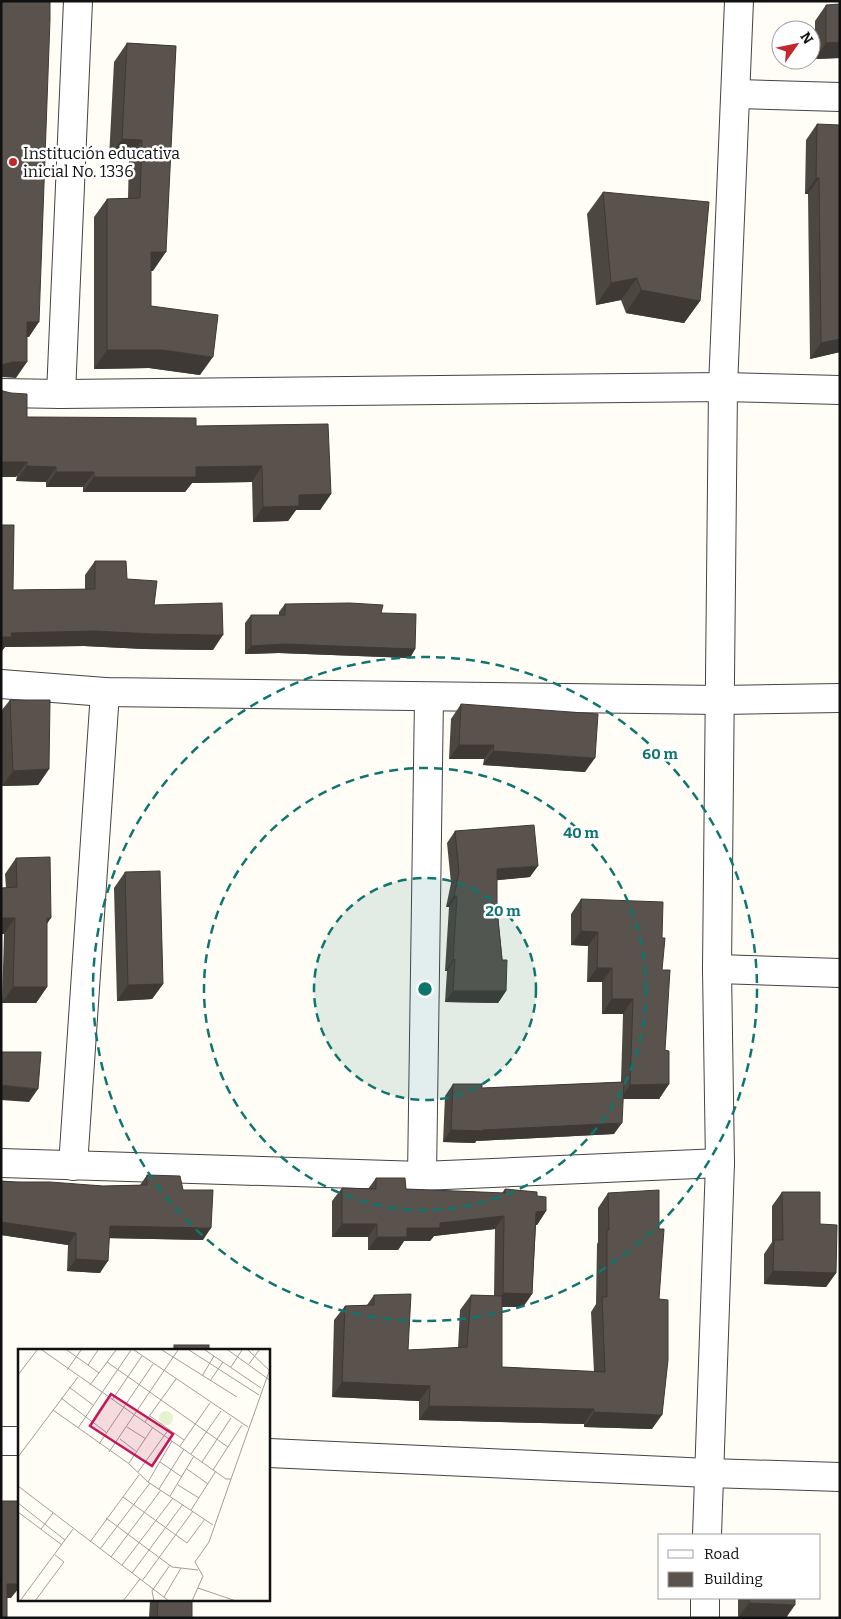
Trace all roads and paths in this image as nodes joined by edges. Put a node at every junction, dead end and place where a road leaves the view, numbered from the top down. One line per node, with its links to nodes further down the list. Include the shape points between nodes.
1 (78, 1): 8 (street)
2 (739, 1): 3 (street)
3 (736, 94): 4 (street); 5 (street)
4 (840, 97)
5 (723, 386): 6 (street); 8 (street); 13 (street)
6 (840, 390)
7 (1, 393): 8 (street)
8 (62, 394)
9 (1, 684): 10 (street)
10 (105, 692): 11 (street); 18 (street)
11 (429, 697): 13 (street); 19 (street)
12 (840, 698): 13 (street)
13 (720, 700): 14 (street)
14 (718, 969): 15 (street); 17 (street)
15 (840, 973)
16 (1, 1163): 18 (street)
17 (720, 1163): 19 (street); 23 (street)
18 (73, 1166): 19 (street)
19 (422, 1176)
20 (1, 1441): 21 (street)
21 (18, 1441)
22 (270, 1453): 23 (street)
23 (710, 1473): 24 (street); 25 (street)
24 (840, 1477)
25 (707, 1534)
26 (705, 1599): 27 (street)
27 (705, 1618)

